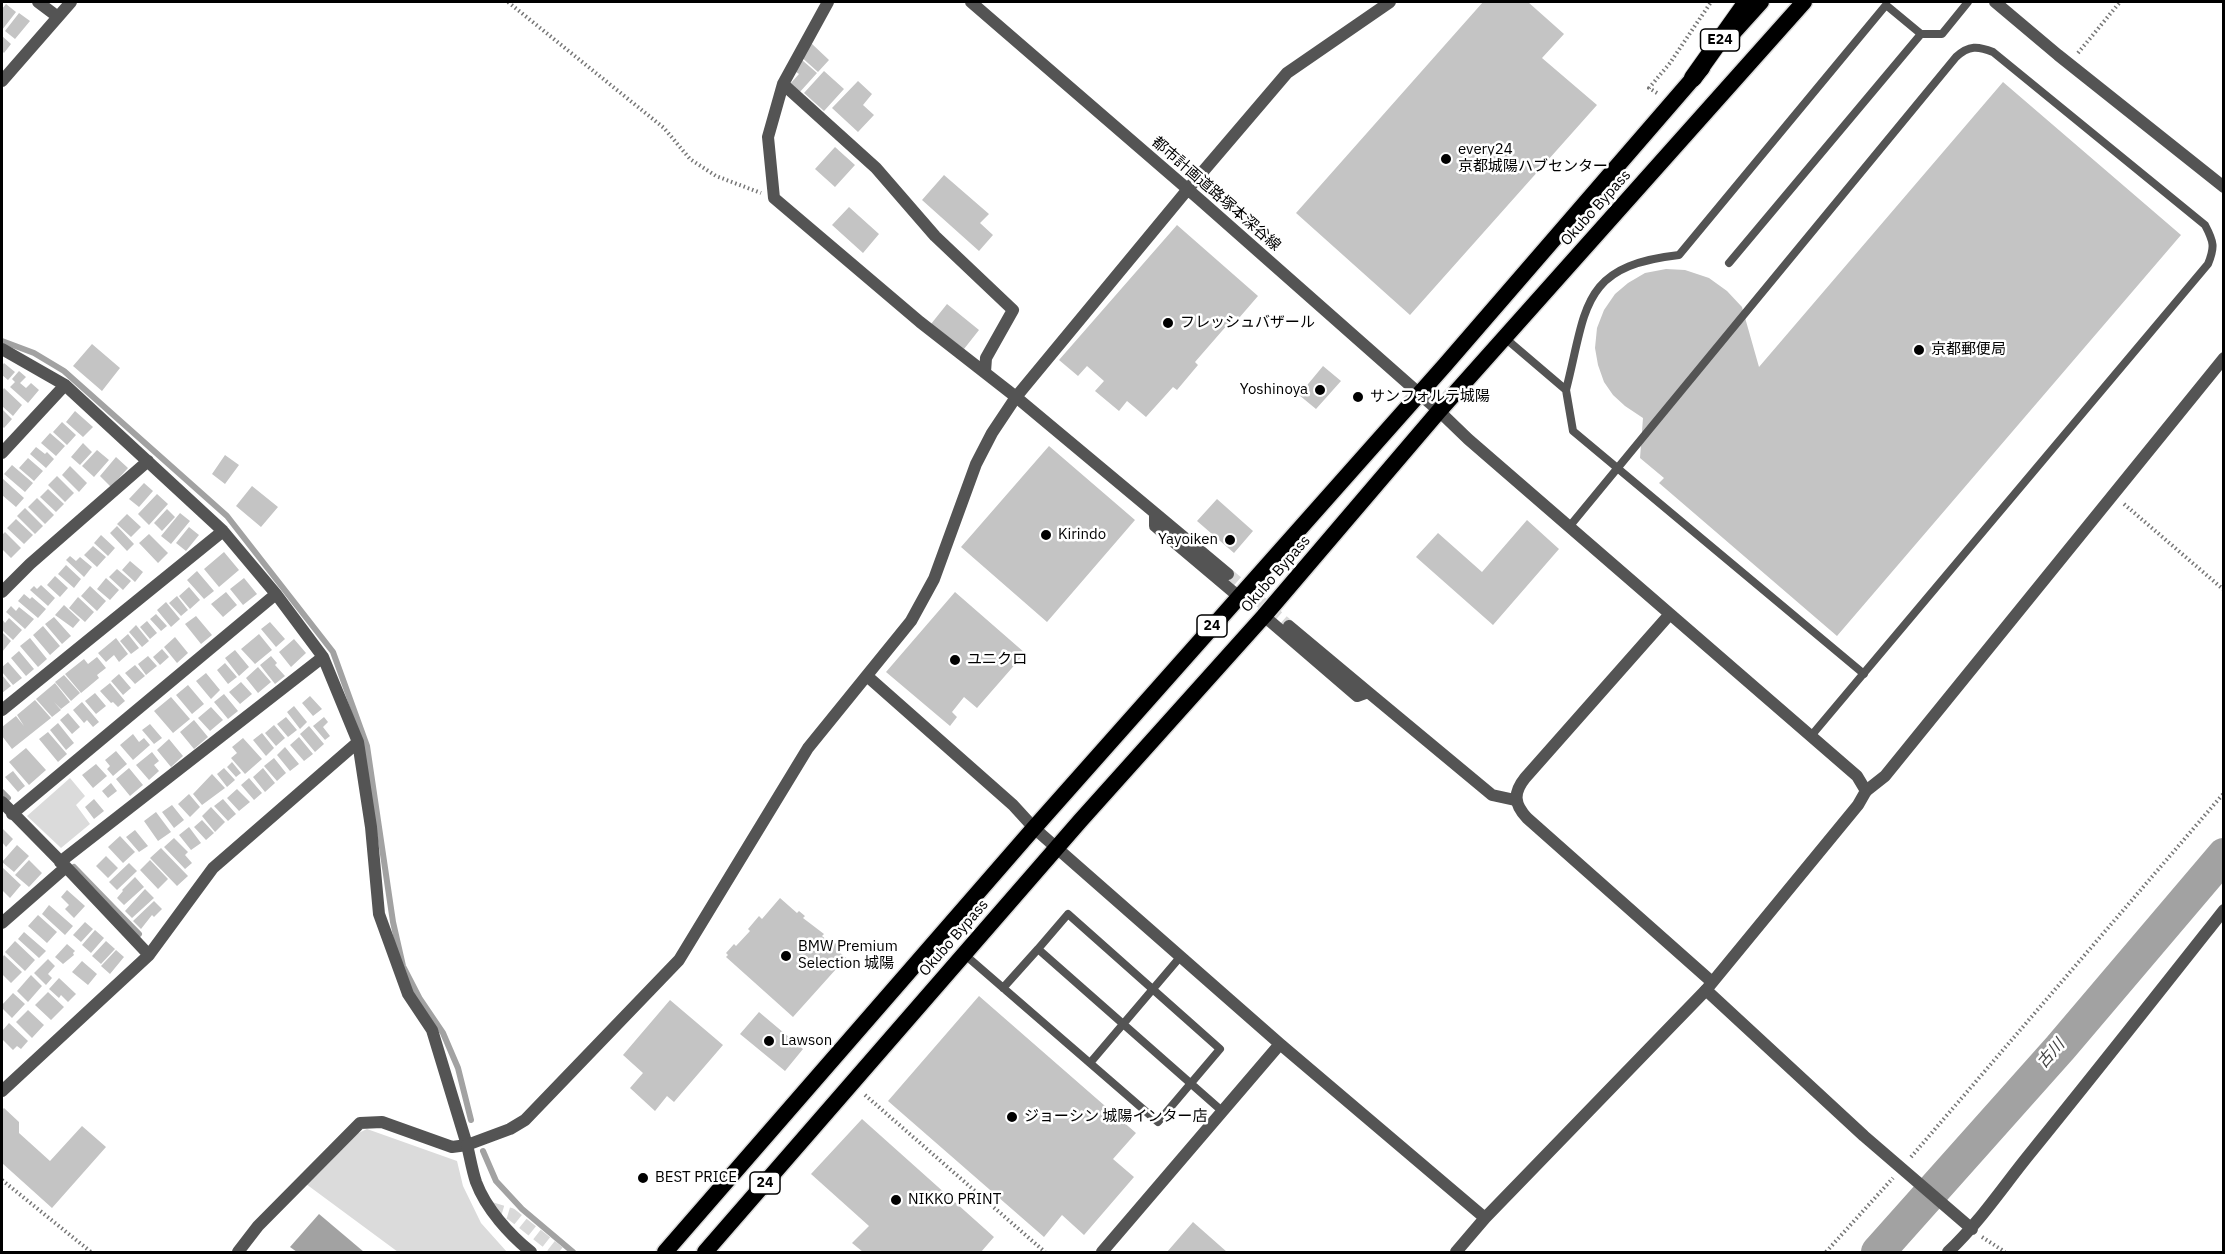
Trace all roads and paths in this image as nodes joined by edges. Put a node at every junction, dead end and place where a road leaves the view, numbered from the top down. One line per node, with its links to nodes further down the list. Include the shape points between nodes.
1 (38, 2): 14 (street)
2 (71, 2): 14 (street)
3 (508, 2): 23 (path, via 664,128 690,159 716,176)
4 (828, 2): 19 (street)
5 (971, 2): 22 (street, 都市計画道路塚本深谷線)
6 (1390, 2): 22 (street, via 1287,73)
7 (1711, 2): 20 (path, via 1649,88)
8 (1747, 2): 17 (highway, E24)
9 (1761, 2): 17 (highway, Okubo Bypass / 24)
10 (1804, 2): 25 (highway, Okubo Bypass / 24)
11 (1968, 2): 15 (lane, via 1942,34)
12 (1995, 2): 16 (street)
13 (2120, 2): 16 (path)
14 (58, 17): 18 (street)
15 (1921, 34): 24 (lane); 30 (lane, via 1886,4 1679,255 1629,265 1601,283 1586,310)
16 (2070, 63): 21 (street)
17 (1693, 78): 31 (highway, Okubo Bypass / 24)
18 (2, 81)
19 (783, 84): 23 (street, via 768,137); 28 (street, via 876,168 935,236 1013,310 986,358)
20 (1656, 94)
21 (2223, 187)
22 (1188, 189): 31 (street, 都市計画道路塚本深谷線); 32 (street)
23 (774, 198): 28 (street)
24 (1729, 263)
25 (1505, 338): 30 (lane); 33 (highway, Okubo Bypass / 24)
26 (2, 349): 29 (street)
27 (2223, 358): 37 (street)
28 (985, 372): 32 (street)
29 (65, 385): 34 (street); 35 (street)
30 (1566, 390): 36 (lane, via 1573,431)
31 (1419, 393): 33 (street, 都市計画道路塚本深谷線); 45 (highway, Okubo Bypass / 24)
32 (1016, 397): 38 (street); 51 (street, via 976,464 934,579 911,621)
33 (1440, 411): 39 (street, 都市計画道路塚本深谷線); 47 (highway, Okubo Bypass / 24)
34 (2, 453)
35 (148, 461): 40 (street); 43 (street)
36 (1617, 469): 39 (lane); 50 (lane); 50 (lane, via 1966,48 1980,47 1993,52 2205,225 2214,250 2208,264)
37 (2114, 495): 42 (path); 56 (street, via 1885,776)
38 (1155, 513): 41 (street); 45 (street, via 1155,525)
39 (1569, 527): 46 (street, 都市計画道路塚本深谷線)
40 (223, 531): 44 (street); 53 (street)
41 (1228, 574)
42 (2223, 590)
43 (2, 592)
44 (276, 594): 49 (street); 60 (street)
45 (1238, 596): 61 (highway, Okubo Bypass / 24)
46 (1670, 614): 54 (street, 都市計画道路塚本深谷線); 58 (street, via 1518,786)
47 (1264, 616): 52 (street, via 1357,696); 62 (highway, Okubo Bypass / 24)
48 (1289, 626): 52 (street)
49 (323, 657): 55 (street); 63 (street)
50 (1864, 674): 54 (lane)
51 (867, 676): 61 (street); 80 (street, via 808,748 679,960 525,1120 510,1130)
52 (1368, 692): 58 (street, via 1492,795)
53 (2, 710)
54 (1811, 736): 56 (street, 都市計画道路塚本深谷線, via 1857,776)
55 (358, 742): 68 (street, via 213,868); 80 (street, via 379,914 408,994 432,1030)
56 (1866, 791): 70 (street)
57 (2223, 793): 81 (path)
58 (1515, 800): 70 (street, via 1527,818)
59 (2, 803): 60 (street)
60 (12, 814): 63 (street)
61 (1034, 828): 62 (street); 88 (highway, Okubo Bypass / 24)
62 (1057, 848): 67 (highway, Okubo Bypass / 24); 69 (street)
63 (63, 865): 65 (street); 68 (street)
64 (2223, 910): 84 (street)
65 (2, 923)
66 (1038, 950): 71 (lane); 72 (lane, via 1068,914); 73 (lane)
67 (964, 954): 71 (lane); 76 (highway, Okubo Bypass / 24)
68 (149, 956): 78 (street)
69 (1181, 956): 72 (lane); 74 (street)
70 (1709, 986): 81 (street); 83 (street)
71 (1003, 988): 75 (lane)
72 (1153, 989): 73 (lane); 77 (lane, via 1220,1049)
73 (1123, 1024): 75 (lane); 77 (lane)
74 (1280, 1044): 79 (street); 83 (street)
75 (1090, 1063): 77 (lane, via 1158,1122)
76 (851, 1083): 89 (highway, Okubo Bypass / 24); 90 (path)
77 (1190, 1084): 79 (lane)
78 (2, 1091)
79 (1222, 1111): 91 (street)
80 (467, 1145): 86 (street, via 452,1147 382,1122 360,1123 258,1226); 87 (street, via 476,1183 517,1241)
81 (1901, 1169): 84 (street); 93 (path)
82 (2, 1180): 85 (path)
83 (1485, 1218): 92 (street)
84 (1972, 1229): 94 (street); 95 (path)
85 (91, 1252)
86 (238, 1252)
87 (531, 1252)
88 (665, 1252)
89 (705, 1252)
90 (1045, 1252)
91 (1102, 1252)
92 (1456, 1252)
93 (1826, 1252)
94 (1948, 1252)
95 (2005, 1252)

